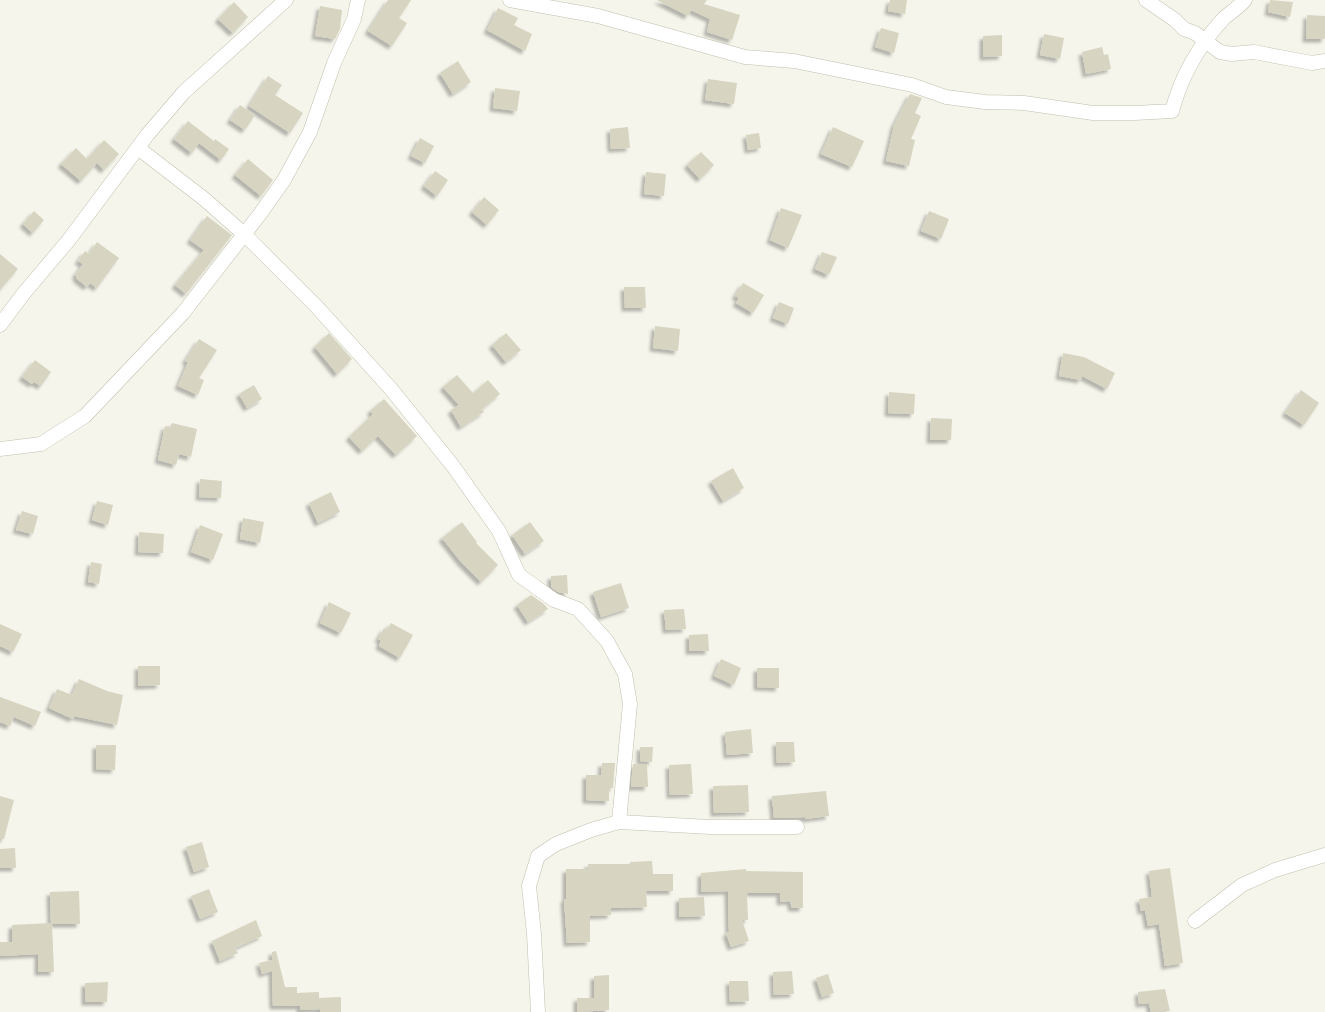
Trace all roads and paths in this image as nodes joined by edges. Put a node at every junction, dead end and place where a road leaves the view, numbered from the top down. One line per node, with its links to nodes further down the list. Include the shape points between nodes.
1 (286, 0): 8 (street, via 184,92)
2 (358, 0): 9 (street, via 310,132 284,180)
3 (510, 0): 6 (street, via 621,22 745,57 794,61 912,85 946,96 1093,113 1172,111 1178,88)
4 (1146, 0): 6 (street)
5 (1245, 0): 6 (street, via 1224,18)
6 (1206, 42): 7 (street, via 1220,52 1232,54 1254,52 1312,63)
7 (1325, 61)
8 (138, 148): 9 (street); 10 (street)
9 (244, 234): 11 (street, via 183,313 85,416 41,444); 12 (street, via 398,397 499,531 519,575 554,600 578,609 607,641 625,675 630,704)
10 (0, 325)
11 (0, 448)
12 (619, 822): 13 (street, via 710,828); 16 (street, via 556,844 538,856 529,886)
13 (797, 827)
14 (1325, 855): 15 (street, via 1242,885)
15 (1195, 921)
16 (538, 1012)

